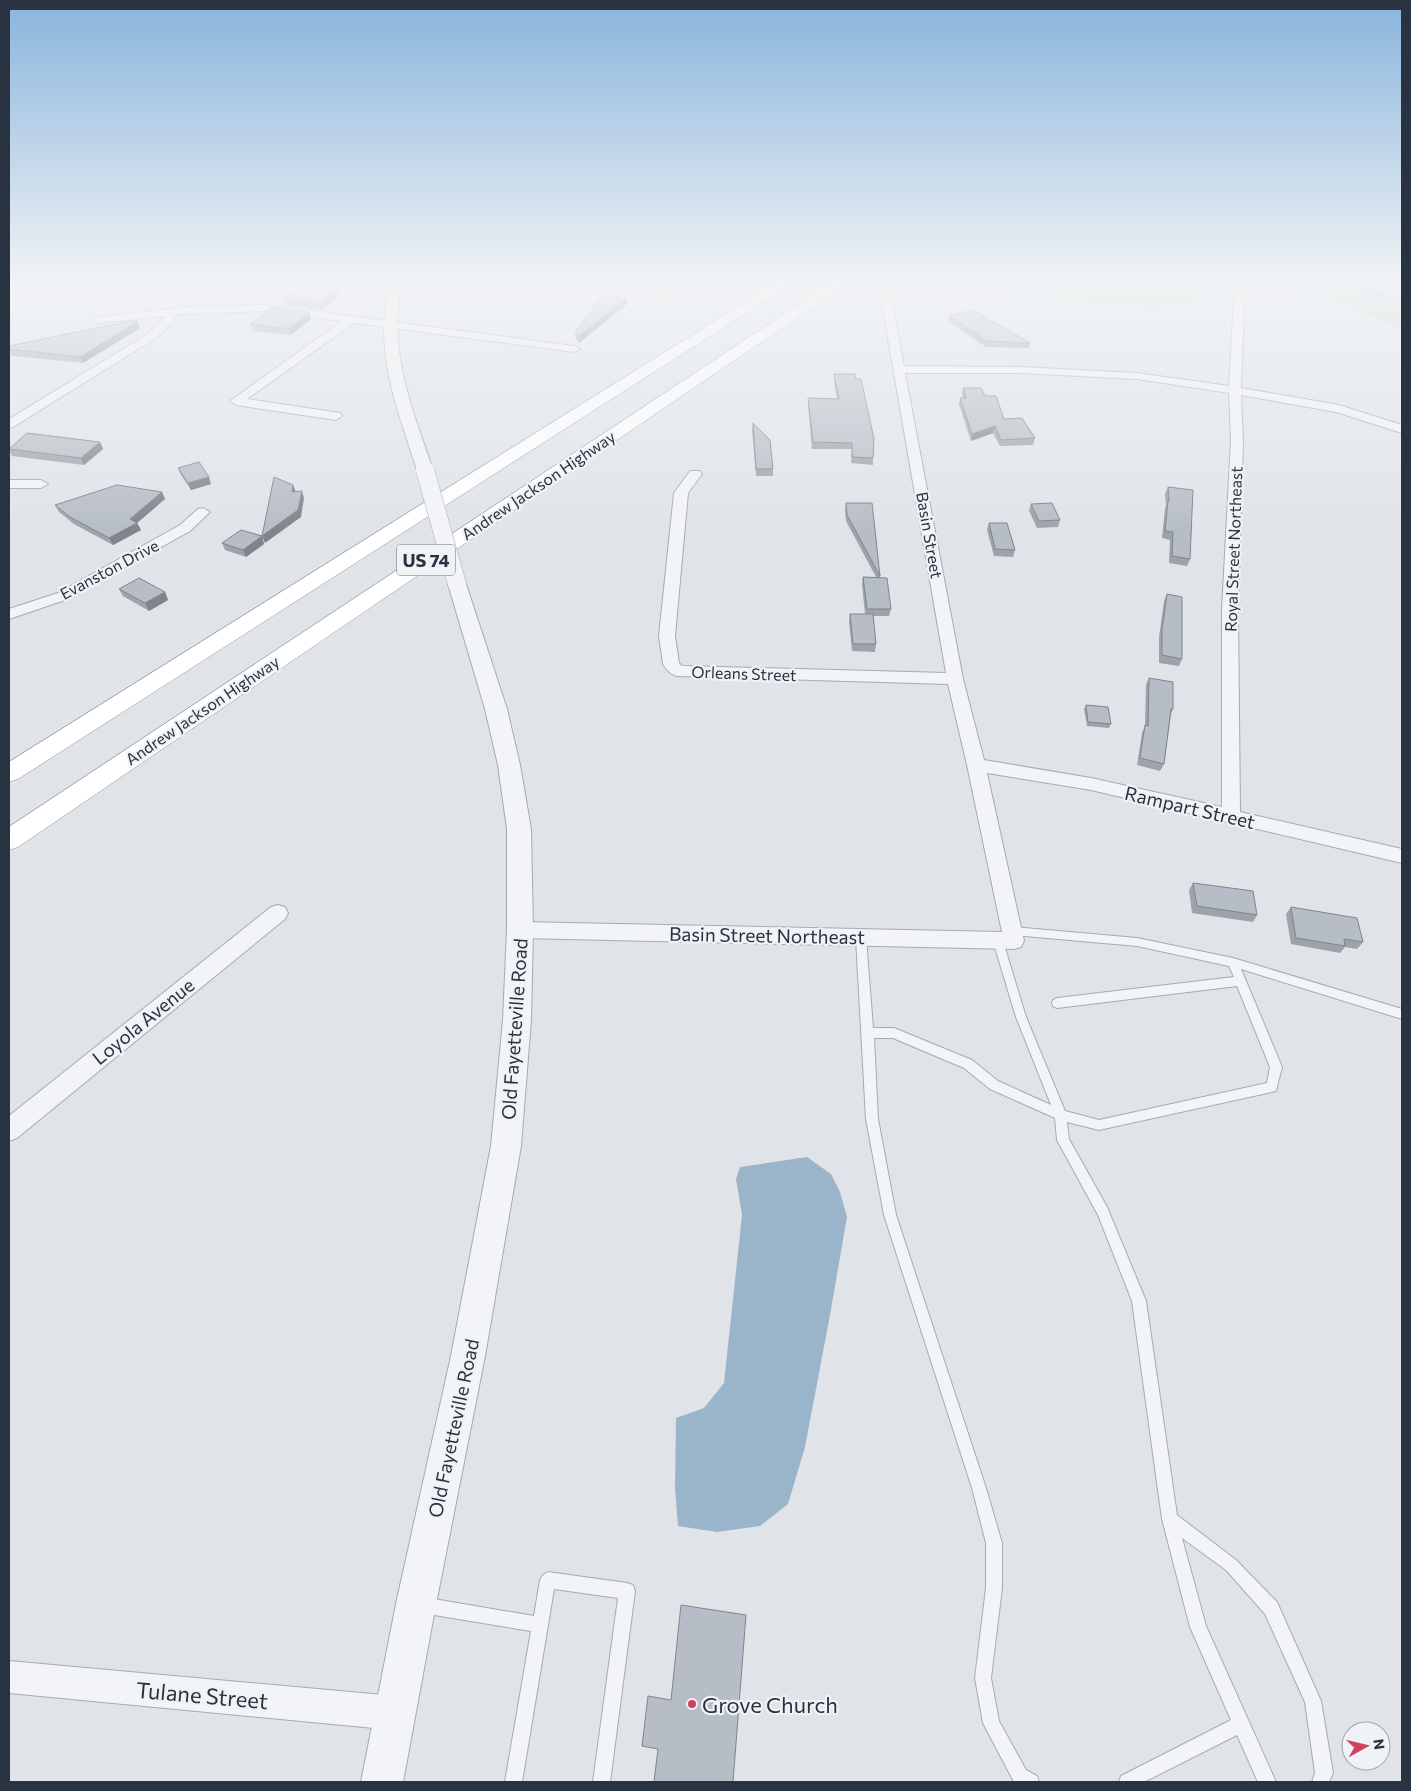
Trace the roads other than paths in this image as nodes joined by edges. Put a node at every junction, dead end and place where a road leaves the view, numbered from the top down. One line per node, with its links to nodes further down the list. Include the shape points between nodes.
1 (106, 365): 11 (street)
2 (288, 365): 10 (street, via 236,401)
3 (395, 365): 25 (street, Old Fayetteville Road, bridge, via 496,709 509,765 519,829)
4 (656, 365): 20 (highway, Andrew Jackson Highway / US 74)
5 (719, 365): 22 (highway, Andrew Jackson Highway / US 74)
6 (897, 365): 8 (street, Basin Street)
7 (1236, 365): 9 (street, Royal Street Northeast)
8 (898, 368): 9 (street, via 1097,373); 18 (street, Basin Street)
9 (1235, 390): 12 (street, via 1339,409); 21 (street, Royal Street Northeast, via 1237,441 1230,610)
10 (336, 416)
11 (9, 424)
12 (1402, 429)
13 (695, 474): 18 (street, Orleans Street, via 681,493 668,627 671,664 677,671)
14 (9, 484): 15 (street)
15 (41, 484)
16 (203, 512): 17 (street, Evanston Drive, via 185,528 63,596)
17 (9, 614)
18 (955, 679): 19 (street, Basin Street)
19 (976, 765): 21 (street, Rampart Street, via 1091,784); 26 (street, Basin Street)
20 (9, 773)
21 (1230, 817): 23 (street, Rampart Street)
22 (9, 840)
23 (1402, 856)
24 (278, 913): 34 (street, Loyola Avenue)
25 (520, 930): 27 (street, Basin Street Northeast); 36 (street, Old Fayetteville Road, via 517,1020 506,1146 468,1356)
26 (1008, 937): 27 (street, Basin Street Northeast); 28 (lane, via 1137,942); 33 (lane, via 1021,1017)
27 (861, 938): 32 (lane)
28 (1232, 962): 29 (lane); 31 (lane)
29 (1239, 981): 30 (lane); 33 (lane, via 1276,1067 1272,1087 1099,1125)
30 (1057, 1003)
31 (1402, 1014)
32 (868, 1033): 33 (lane, via 894,1033 968,1064 994,1086); 45 (lane, via 872,1119 890,1215 994,1543 994,1588 983,1678 991,1723 1020,1776)
33 (1061, 1116): 35 (lane, via 1063,1140 1103,1211 1139,1301)
34 (9, 1130)
35 (1170, 1519): 40 (lane, via 1198,1627); 47 (lane, via 1230,1565 1270,1608 1313,1701 1324,1773)
36 (416, 1604): 37 (lane); 39 (street, Old Fayetteville Road)
37 (540, 1625): 43 (lane); 44 (lane, via 548,1580 627,1590)
38 (9, 1677): 39 (street, Tulane Street)
39 (395, 1712): 42 (street, Old Fayetteville Road)
40 (1241, 1724): 41 (lane); 46 (lane)
41 (1131, 1780)
42 (382, 1782)
43 (514, 1782)
44 (602, 1782)
45 (1031, 1782)
46 (1267, 1782)
47 (1321, 1782)

